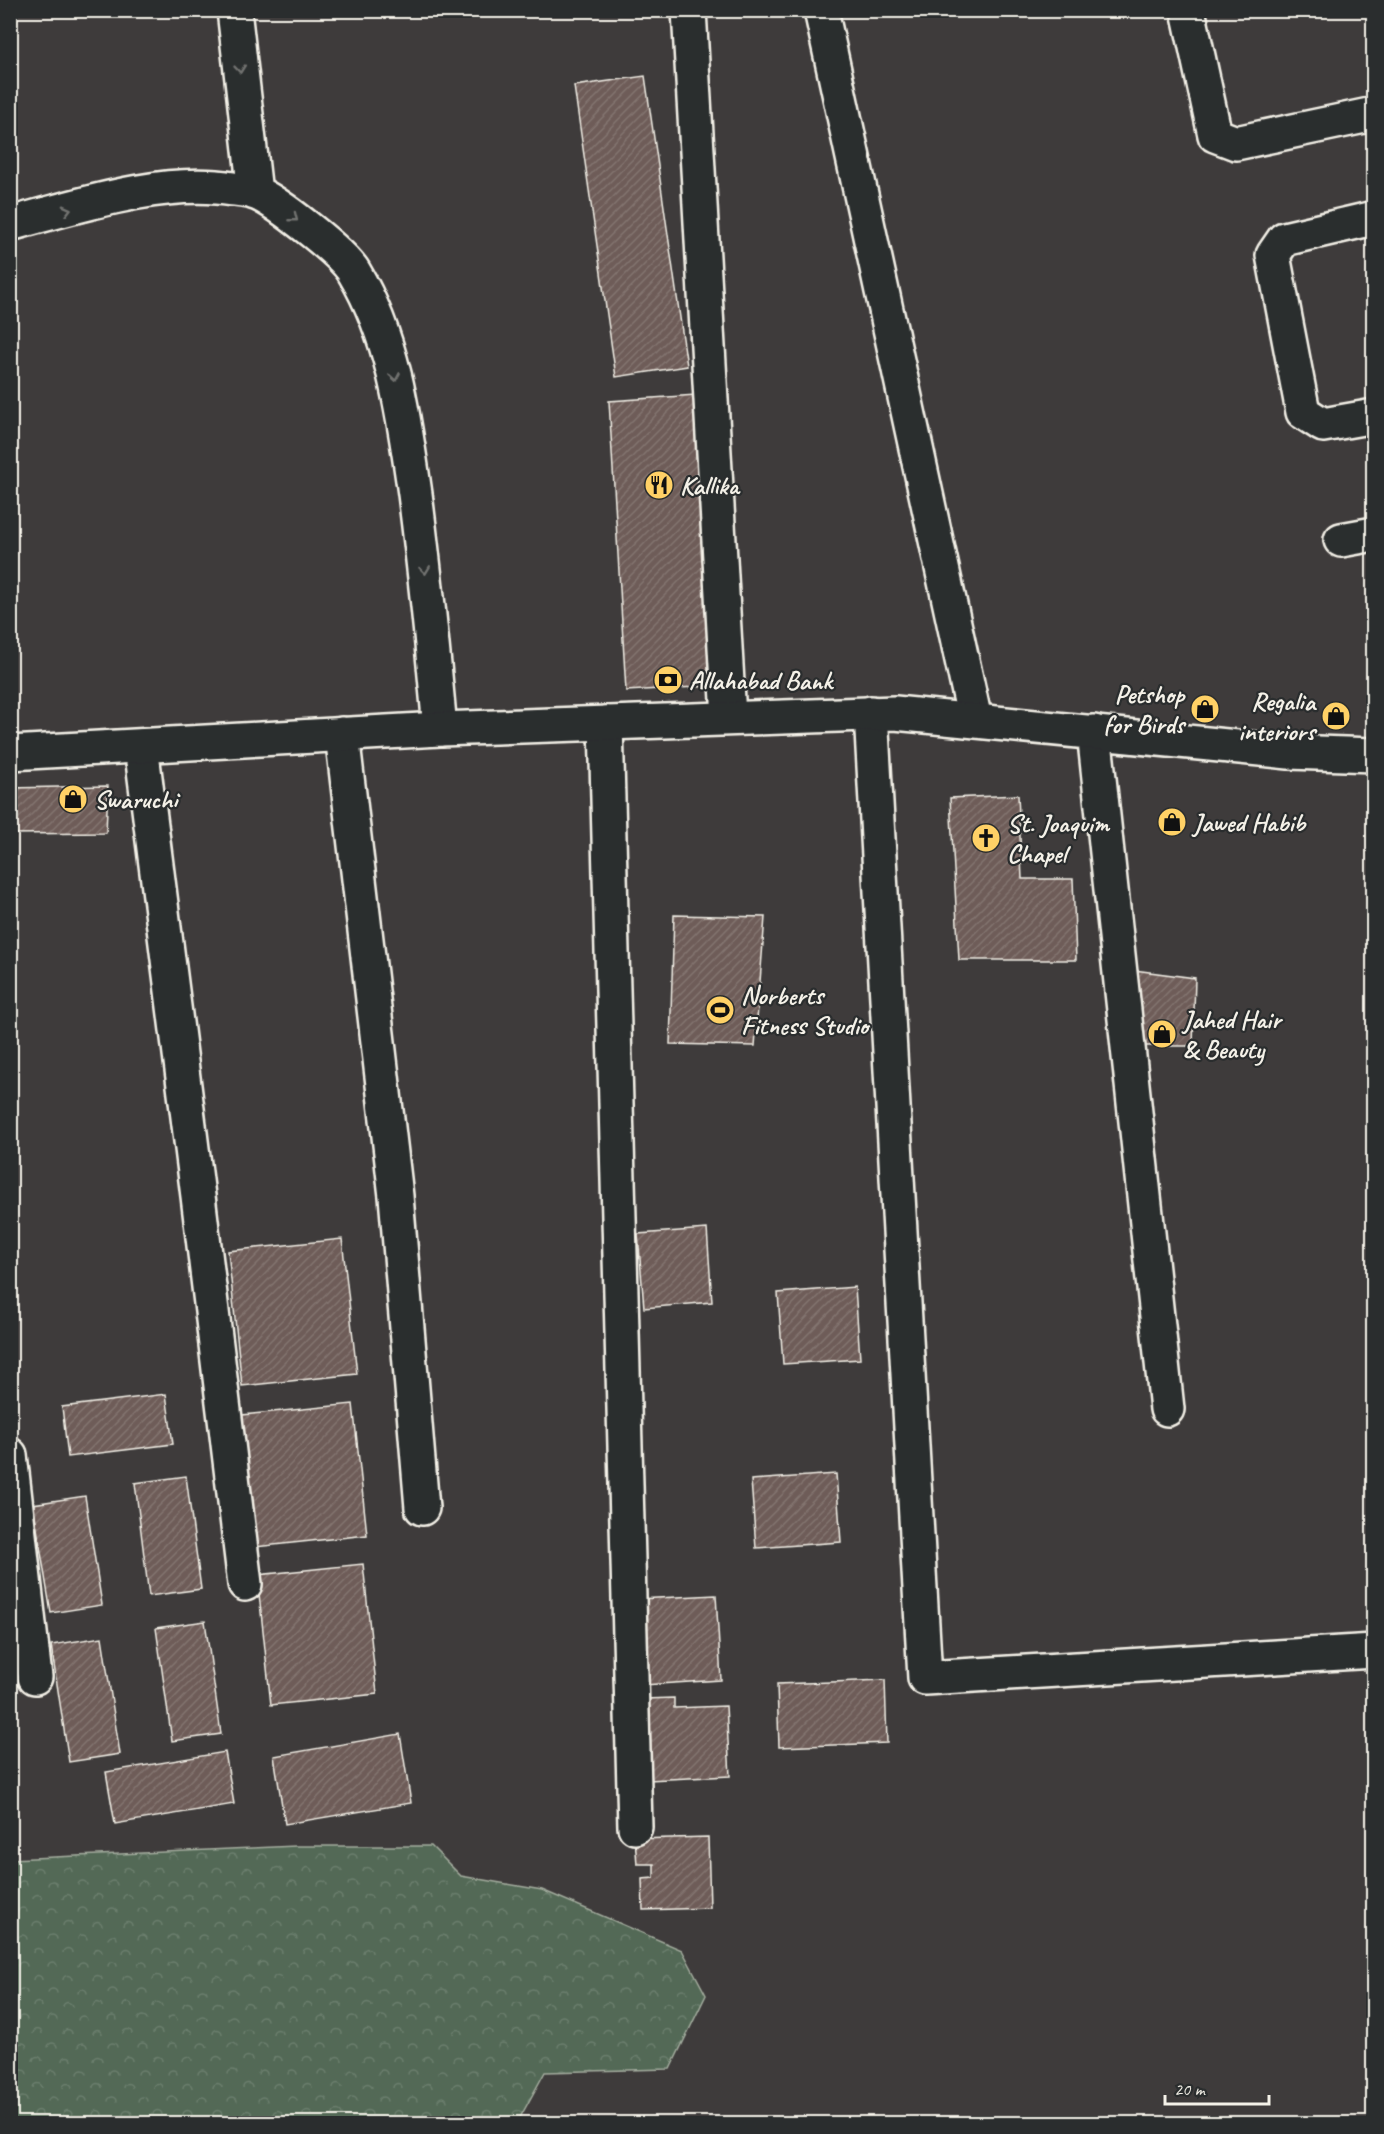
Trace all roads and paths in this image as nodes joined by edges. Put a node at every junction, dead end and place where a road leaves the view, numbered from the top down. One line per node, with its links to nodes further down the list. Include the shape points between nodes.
1 (234, 10): 6 (street, one-way to 6)
2 (689, 10): 13 (street)
3 (821, 10): 14 (street)
4 (1188, 10): 5 (street, via 1215,135 1236,143)
5 (1374, 114)
6 (255, 193): 8 (street, one-way to 6, via 138,192 211,185); 16 (street, one-way to 16, via 315,234 353,269 373,306 393,364 410,462)
7 (1374, 218): 9 (street, via 1284,239 1273,255 1303,412 1323,425)
8 (10, 224)
9 (1374, 416)
10 (1374, 534): 11 (street)
11 (1341, 540)
12 (871, 713): 13 (street); 14 (street); 26 (street, via 925,1678)
13 (729, 718): 15 (street)
14 (975, 720): 17 (street)
15 (606, 723): 16 (street); 28 (street)
16 (440, 729): 18 (street)
17 (1094, 732): 21 (street, via 1289,752); 22 (street)
18 (342, 734): 19 (street); 24 (street, via 396,1196)
19 (141, 746): 20 (street); 25 (street)
20 (10, 753)
21 (1374, 755)
22 (1167, 1409)
23 (10, 1455): 27 (street)
24 (422, 1508)
25 (245, 1584)
26 (1374, 1651)
27 (35, 1677)
28 (635, 1827)

